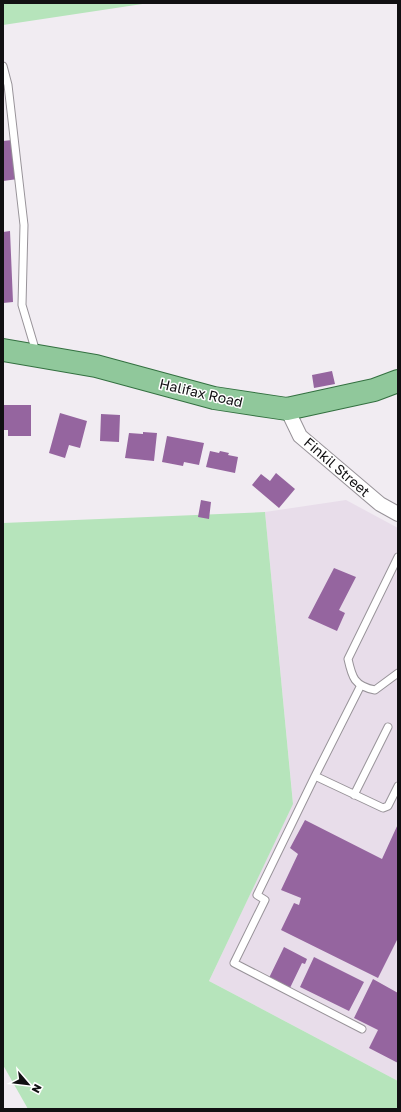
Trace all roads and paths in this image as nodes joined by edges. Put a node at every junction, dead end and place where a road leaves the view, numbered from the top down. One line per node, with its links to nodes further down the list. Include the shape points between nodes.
1 (3, 66): 3 (lane, via 8,85 24,225 22,305)
2 (3, 350): 3 (main road, Halifax Road)
3 (38, 356): 5 (main road, Halifax Road, via 96,366 214,398)
4 (398, 381): 5 (main road, Halifax Road, via 374,390)
5 (287, 410): 6 (street, Finkil Street, via 300,436 380,504)
6 (398, 514)
7 (398, 557): 9 (lane, via 348,659 351,674)
8 (398, 673): 9 (lane, via 375,690)
9 (361, 686): 11 (lane)
10 (388, 727): 13 (lane)
11 (315, 776): 13 (lane); 14 (lane, via 257,895 265,900 234,963)
12 (398, 786): 13 (lane, via 388,806 383,808)
13 (354, 794)
14 (362, 1029)

